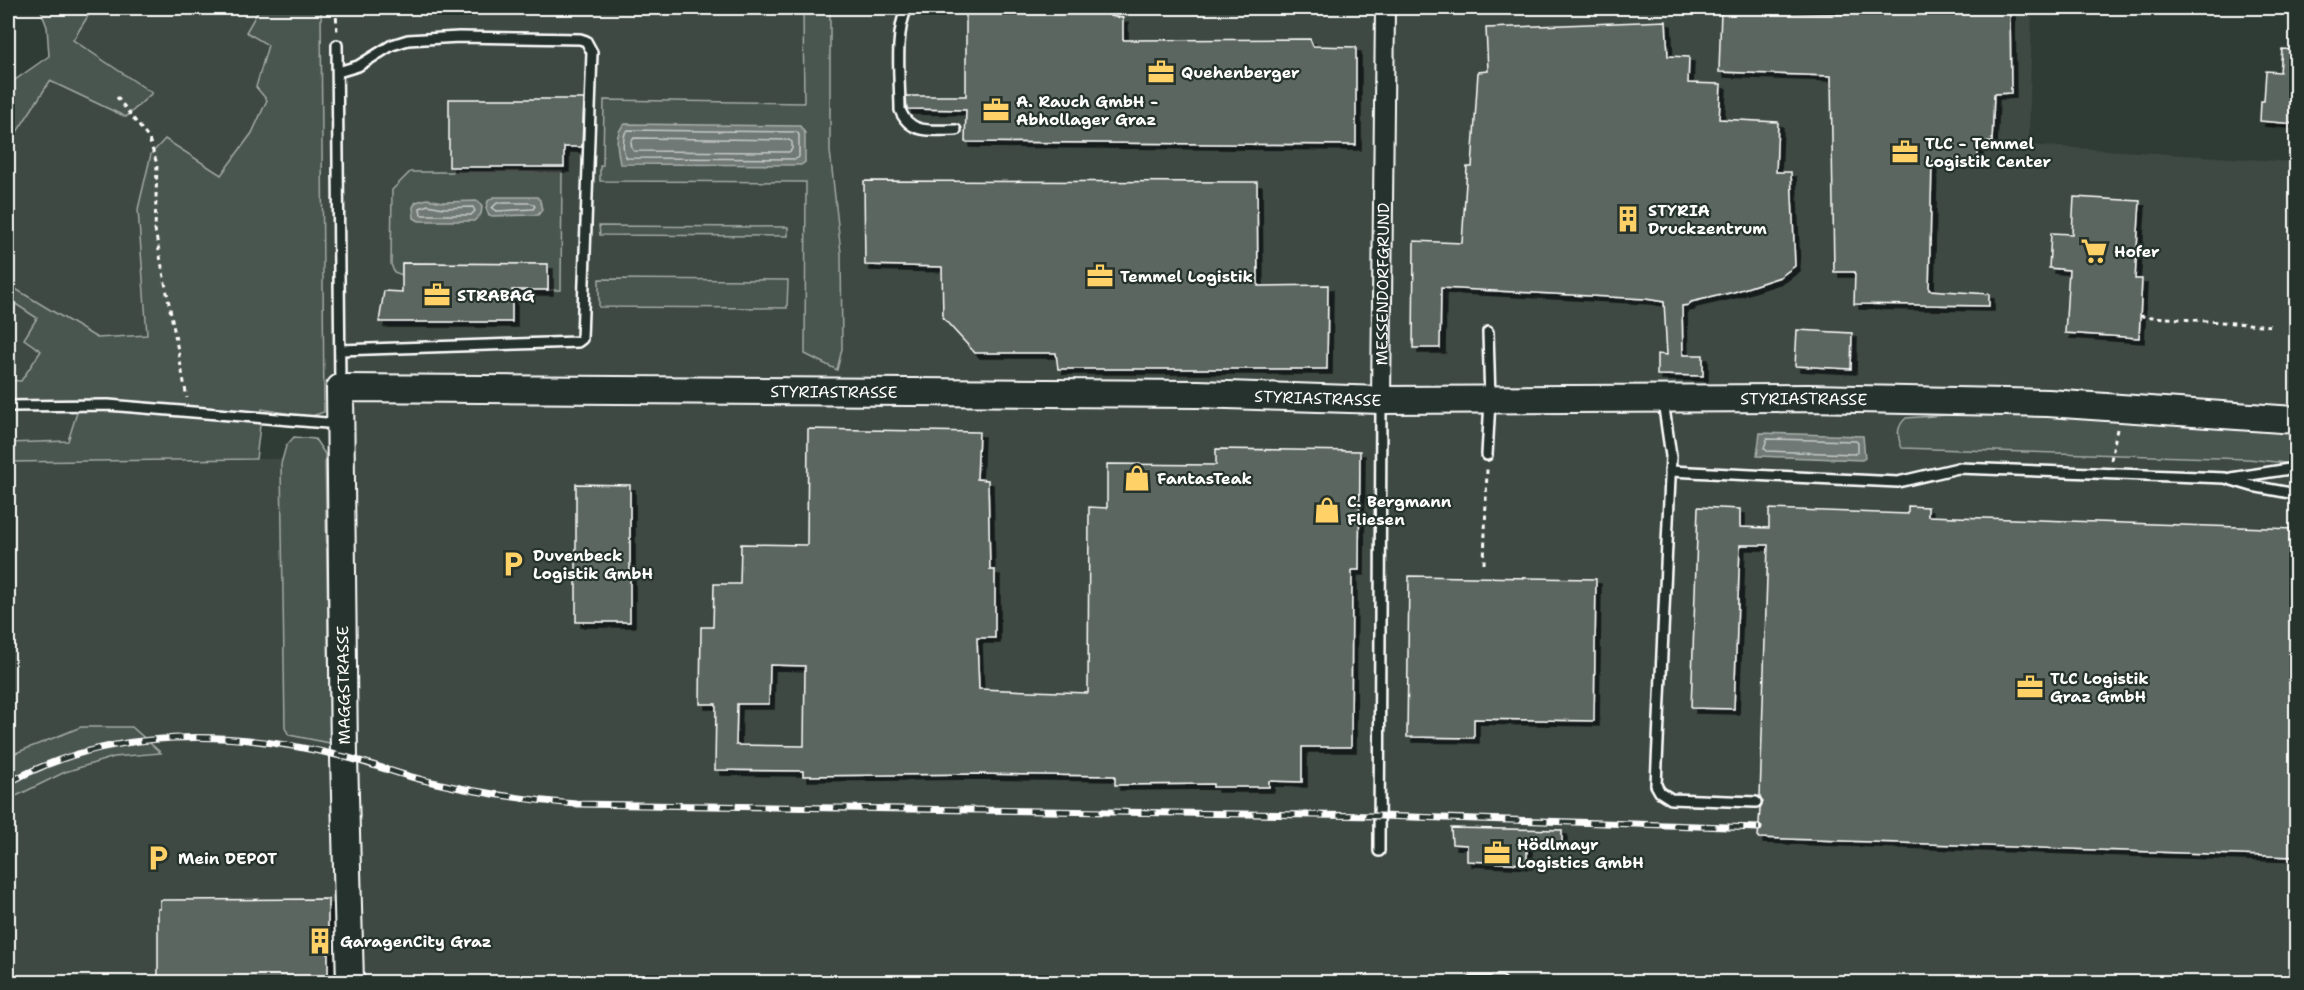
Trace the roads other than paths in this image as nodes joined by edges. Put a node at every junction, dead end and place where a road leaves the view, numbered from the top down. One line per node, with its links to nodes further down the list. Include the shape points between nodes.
1 (907, 8): 5 (lane, via 900,33 900,110 913,127)
2 (1385, 8): 10 (street, MESSENDORFGRUND)
3 (338, 45): 4 (lane)
4 (338, 72): 7 (lane); 7 (lane, via 408,40 580,39 586,41 592,52 582,339)
5 (956, 130)
6 (1488, 332): 11 (lane)
7 (340, 350): 8 (lane)
8 (340, 388): 10 (street, STYRIASTRASSE, via 1186,393); 14 (street, MAGGSTRASSE)
9 (1662, 399): 11 (street, STYRIASTRASSE); 13 (street, STYRIASTRASSE, via 2048,403); 17 (lane)
10 (1381, 400): 11 (street, STYRIASTRASSE); 21 (lane, MESSENDORFGRUND)
11 (1491, 400): 15 (lane)
12 (8, 406): 14 (lane, via 108,405)
13 (2296, 420)
14 (339, 424): 22 (street, MAGGSTRASSE)
15 (1487, 455)
16 (2296, 468): 18 (lane)
17 (1670, 471): 18 (lane, via 1898,482 1958,468); 20 (lane, via 1656,785 1671,799)
18 (2224, 478): 19 (lane)
19 (2296, 494)
20 (1756, 802)
21 (1379, 851)
22 (350, 982)
23 (1473, 982): 24 (lane)
24 (1501, 982)

